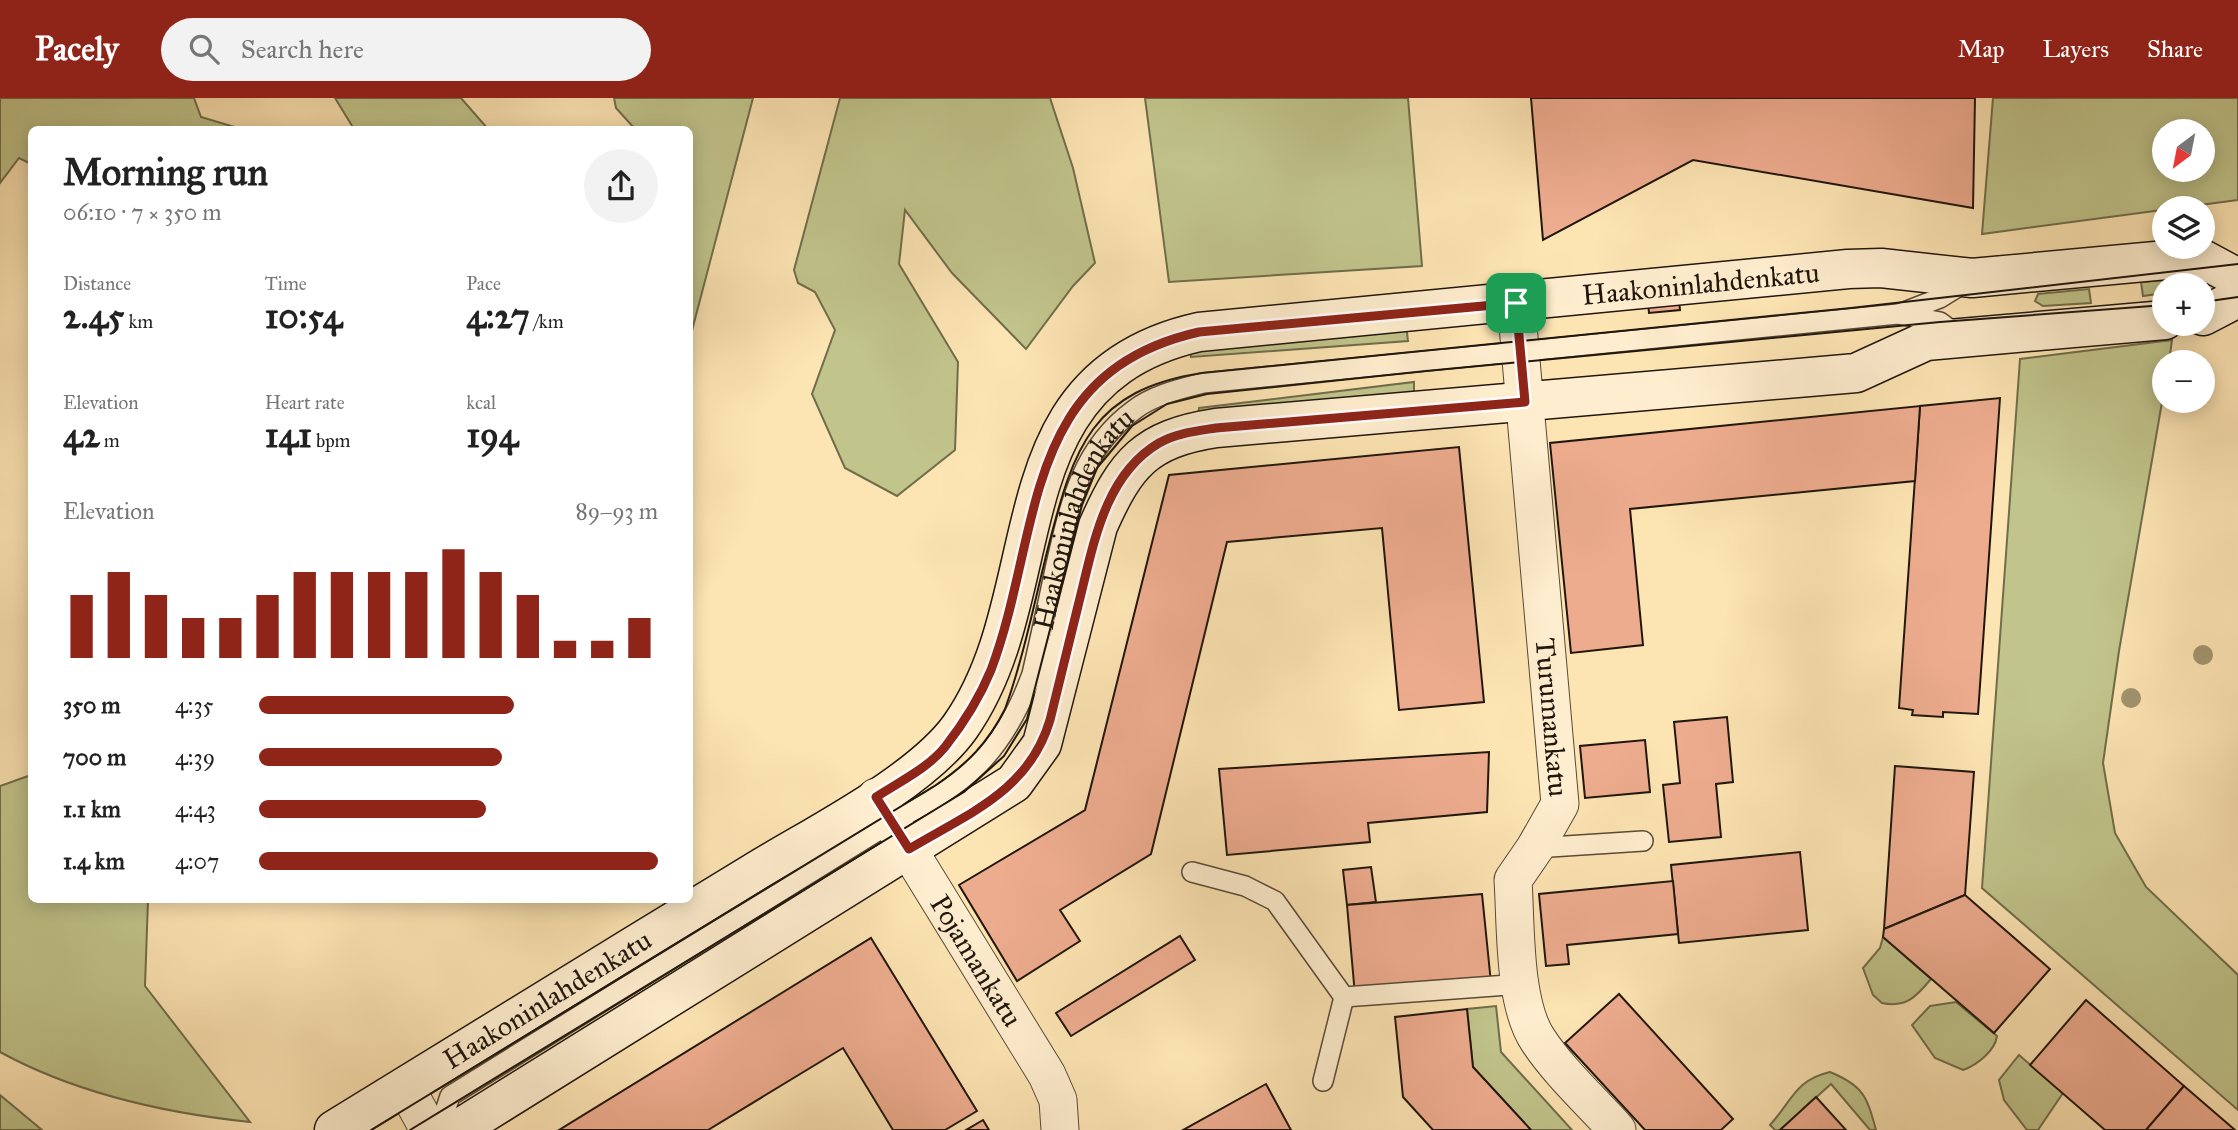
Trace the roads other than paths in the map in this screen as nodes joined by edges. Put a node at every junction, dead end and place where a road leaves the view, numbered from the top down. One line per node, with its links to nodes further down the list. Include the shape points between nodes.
1 (1972, 278): 2 (street, Haakoninlahdenkatu, via 2199,257); 4 (street, Haakoninlahdenkatu, via 1859,269); 6 (lane, Haakoninlahdenkatu, via 1940,298)
2 (2238, 278)
3 (2238, 298): 5 (street)
4 (1516, 303): 9 (street, Turumankatu); 11 (street, Haakoninlahdenkatu, via 1199,332 1149,346 1106,375 1069,417 1056,442 1034,507 1002,637 976,701)
5 (2215, 310)
6 (1898, 314): 8 (lane, Haakoninlahdenkatu, via 1940,322); 9 (lane, Haakoninlahdenkatu)
7 (2152, 321): 8 (street, Haakoninlahdenkatu)
8 (1959, 337): 10 (street, Haakoninlahdenkatu, via 1926,341 1856,373)
9 (1520, 352): 10 (street, Turumankatu); 11 (lane, Haakoninlahdenkatu, via 1203,383 1136,408 1098,444 1077,484 1032,674 1007,727 969,775 943,796)
10 (1525, 402): 11 (street, Haakoninlahdenkatu, via 1216,428 1161,441 1143,454 1112,495 1098,526 1050,720 1033,761 1014,783); 13 (street, Turumankatu, via 1560,804)
11 (893, 823): 18 (street, Haakoninlahdenkatu); 19 (street, Haakoninlahdenkatu); 23 (street, Pojamankatu, via 1047,1075 1058,1100)
12 (1643, 841): 13 (lane)
13 (1535, 848): 15 (street, Turumankatu, via 1513,880)
14 (1192, 872): 16 (lane, via 1245,886 1275,901)
15 (1522, 984): 16 (lane); 24 (street, Turumankatu, via 1528,1021 1538,1040)
16 (1344, 997): 17 (lane)
17 (1323, 1080)
18 (405, 1086): 19 (lane, Haakoninlahdenkatu); 20 (street, Haakoninlahdenkatu); 21 (street)
19 (453, 1113): 22 (lane, Haakoninlahdenkatu)
20 (334, 1130)
21 (429, 1130)
22 (439, 1130)
23 (1060, 1130)
24 (1617, 1130)

